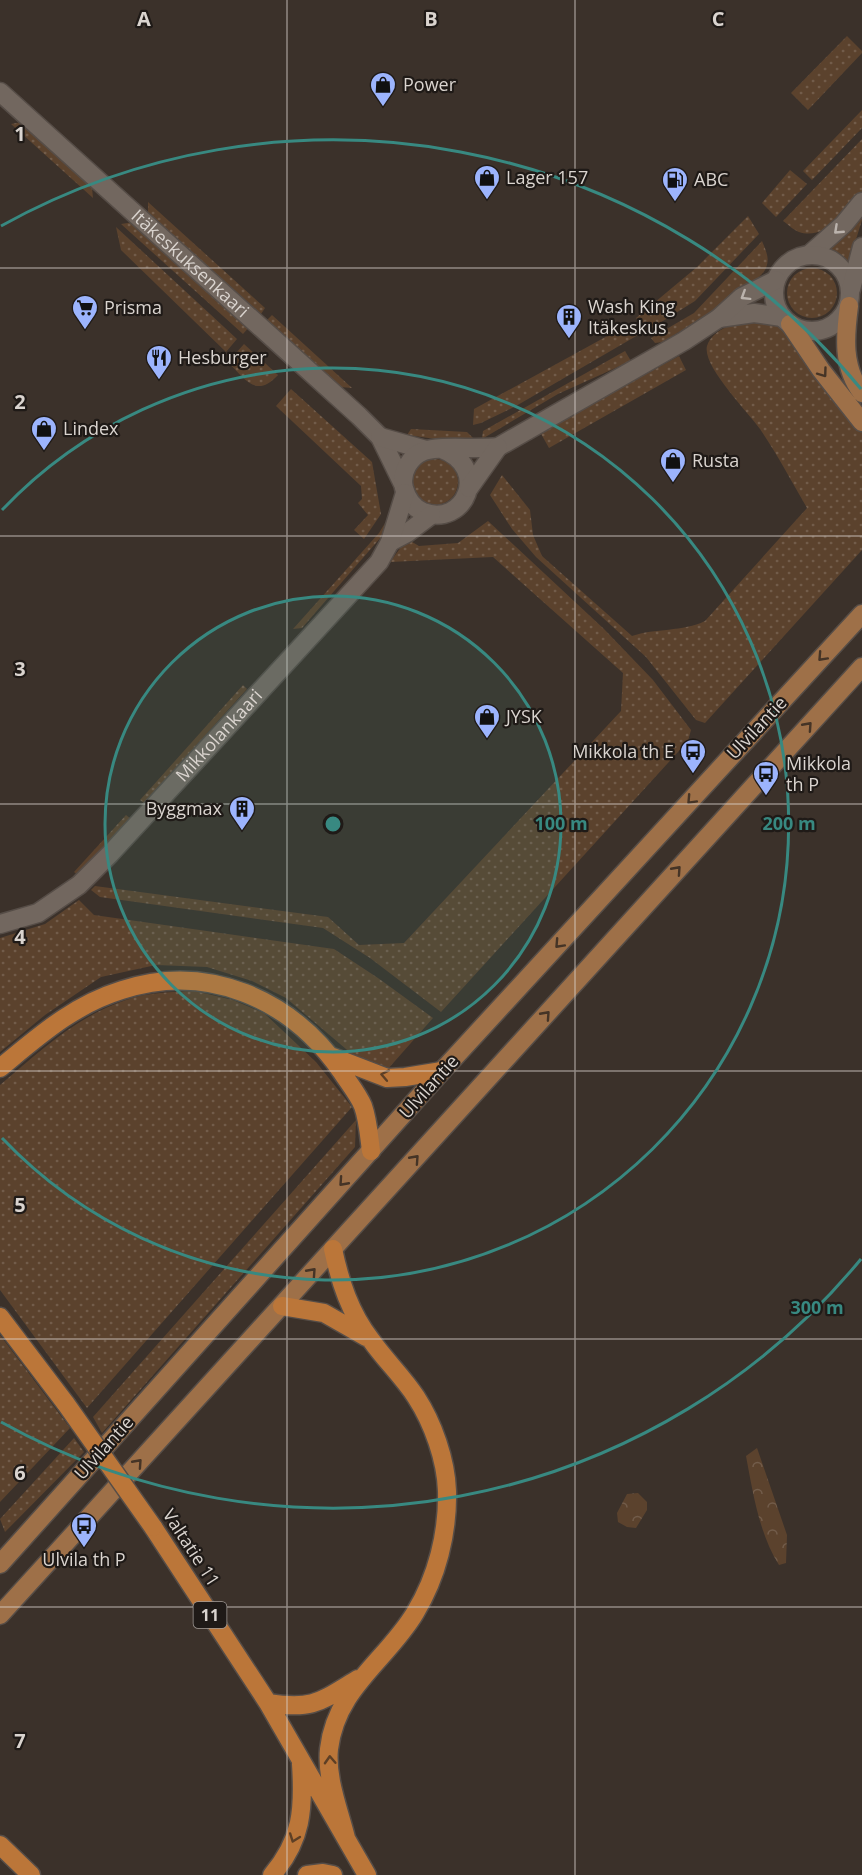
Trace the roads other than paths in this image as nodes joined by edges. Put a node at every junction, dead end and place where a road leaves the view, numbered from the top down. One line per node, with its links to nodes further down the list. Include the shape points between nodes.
1 (0, 92): 11 (street, Itäkeskuksenkaari)
2 (862, 202): 4 (street, one-way to 4)
3 (862, 247): 6 (street)
4 (810, 254): 5 (street, via 785,265); 6 (street, via 825,256 838,264 847,275)
5 (776, 280): 7 (street, Itäkeskuksenkaari, one-way to 7, via 742,297); 8 (street, via 776,306)
6 (850, 298): 8 (street, via 843,317 824,330 801,330); 9 (main road, via 846,354 850,372)
7 (719, 318): 8 (street, Itäkeskuksenkaari, via 754,313); 12 (street, Itäkeskuksenkaari)
8 (786, 321): 10 (main road, one-way to 10)
9 (862, 393)
10 (862, 422)
11 (380, 437): 13 (street, Itäkeskuksenkaari); 14 (street, Itäkeskuksenkaari)
12 (498, 447): 13 (street, Itäkeskuksenkaari); 15 (street, Itäkeskuksenkaari)
13 (434, 449): 14 (street, via 413,457 405,468); 15 (street, via 454,454 463,463)
14 (404, 488): 16 (street, via 406,498); 17 (street, Mikkolankaari)
15 (469, 488): 16 (street, via 451,511)
16 (431, 515): 17 (street, Mikkolankaari)
17 (390, 542): 20 (street, Mikkolankaari, via 379,562 79,885 38,913)
18 (862, 614): 23 (main road, Ulvilantie, one-way to 23)
19 (862, 667): 25 (main road, Ulvilantie, one-way to 19)
20 (0, 924)
21 (330, 1056): 22 (highway, via 303,1029 240,990 217,983 173,981 124,989 81,1006); 23 (highway, one-way to 21, via 387,1078); 24 (highway, via 363,1106)
22 (0, 1068)
23 (442, 1071): 24 (main road, Ulvilantie)
24 (371, 1151): 29 (main road, Ulvilantie, one-way to 29)
25 (333, 1249): 26 (main road, Ulvilantie, one-way to 25); 28 (highway, via 344,1292)
26 (282, 1306): 28 (highway, via 324,1313); 30 (main road, Ulvilantie, one-way to 26)
27 (0, 1317): 32 (highway, Valtatie 11 / 11, bridge, via 153,1527)
28 (370, 1340): 31 (highway, via 416,1397 431,1424 447,1490 445,1523 431,1582 415,1614)
29 (0, 1564)
30 (0, 1615)
31 (361, 1677): 32 (highway, via 309,1705); 34 (highway, one-way to 31, via 333,1788 329,1752 332,1731)
32 (268, 1703): 33 (highway, Valtatie 11 / 11)
33 (301, 1760): 34 (highway, Valtatie 11 / 11); 37 (highway, one-way to 37, via 301,1817 288,1854)
34 (346, 1838): 40 (highway, Valtatie 11 / 11)
35 (0, 1845): 36 (highway)
36 (31, 1875)
37 (272, 1875)
38 (307, 1875): 39 (highway)
39 (333, 1875)
40 (367, 1875)

